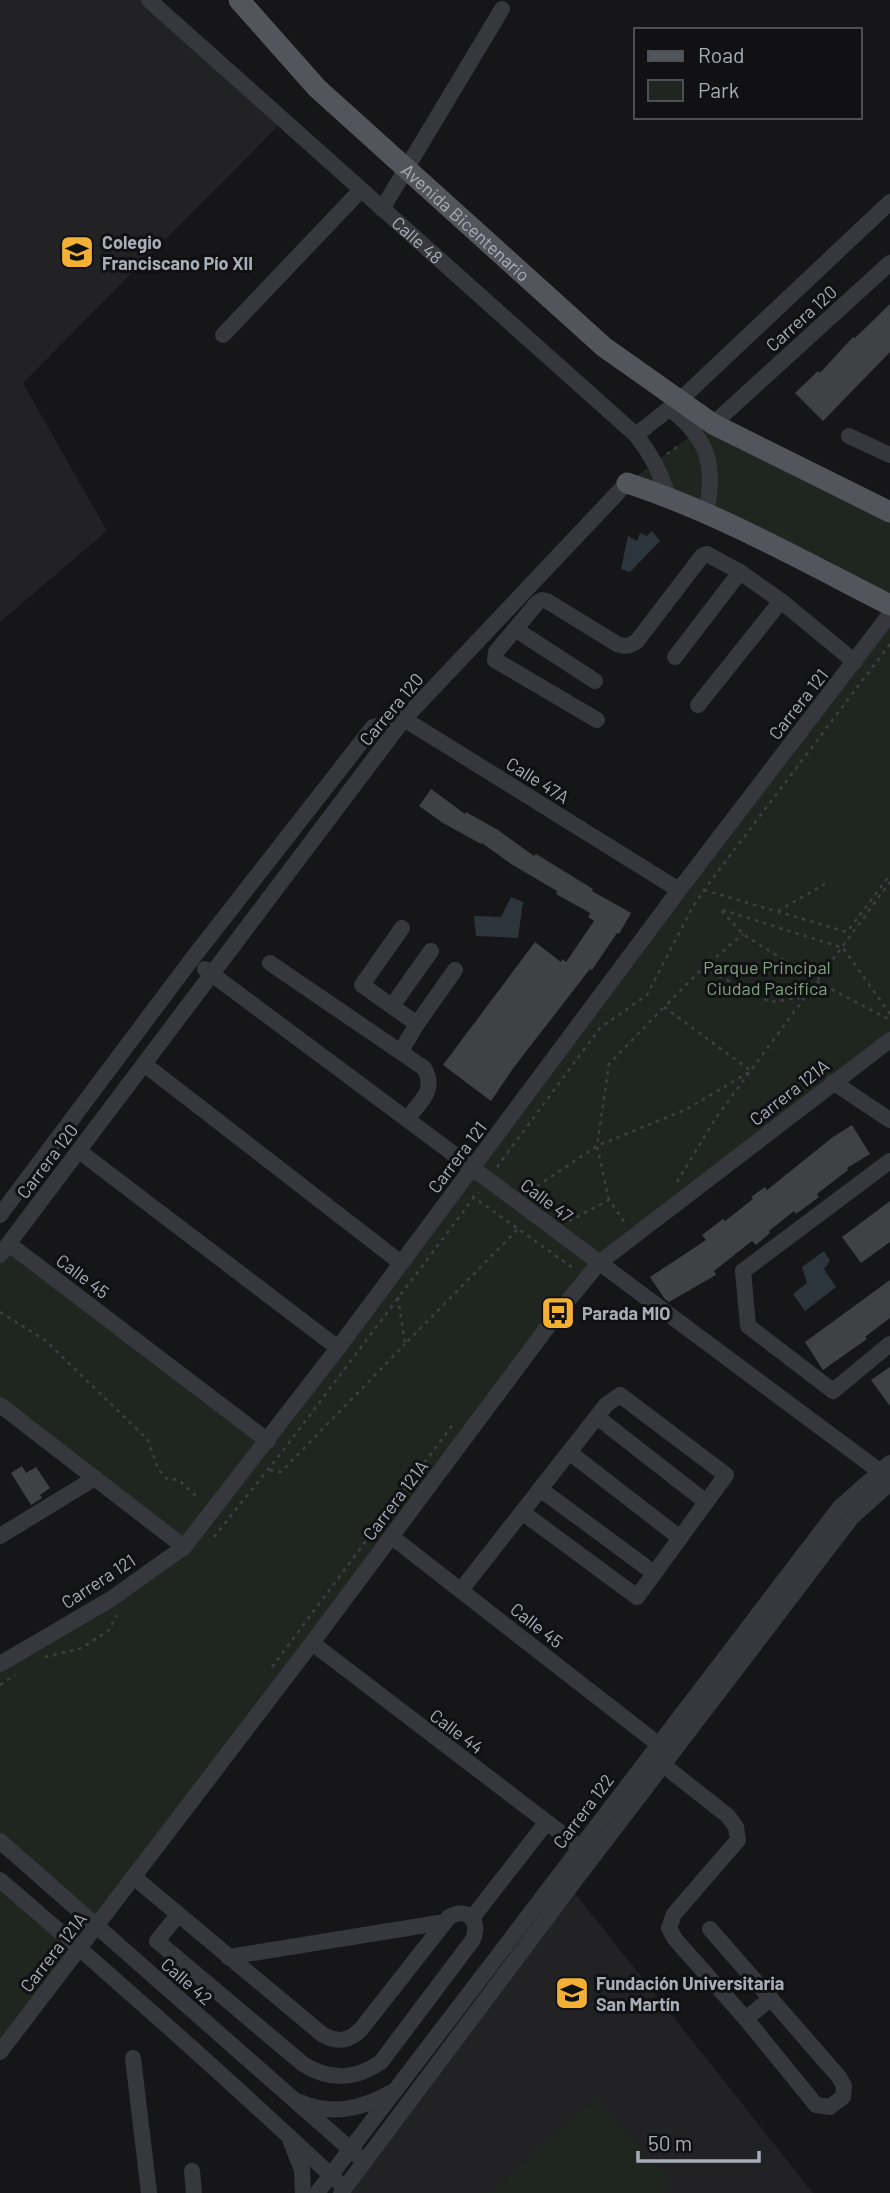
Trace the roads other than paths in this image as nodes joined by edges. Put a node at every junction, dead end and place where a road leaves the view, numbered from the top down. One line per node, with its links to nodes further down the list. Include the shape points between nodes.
1 (149, 0): 5 (street, Calle 48)
2 (239, 0): 4 (main road, Avenida Bicentenario)
3 (502, 9): 4 (street)
4 (403, 176): 7 (street); 8 (street); 11 (main road, Avenida Bicentenario)
5 (360, 191): 7 (street, Calle 48); 10 (street)
6 (890, 202): 11 (street, Carrera 120)
7 (383, 209): 13 (street, Calle 48)
8 (448, 213)
9 (890, 263): 12 (street, Carrera 120)
10 (223, 335)
11 (675, 405): 12 (main road, Avenida Bicentenario); 13 (street, Carrera 120)
12 (704, 428): 18 (main road); 19 (street, via 711,487)
13 (636, 435): 17 (street, Calle 48, via 662,475)
14 (849, 436): 15 (street)
15 (890, 455)
16 (627, 483): 17 (main road); 29 (street, Carrera 120)
17 (668, 496): 19 (main road)
18 (890, 512)
19 (706, 513): 22 (main road)
20 (740, 572): 21 (street); 24 (street, via 712,556 702,556 637,641 624,647 542,600); 25 (street)
21 (781, 601): 26 (street); 28 (street)
22 (890, 605)
23 (890, 614): 26 (street, Carrera 121)
24 (515, 629): 27 (street); 30 (street, via 495,660)
25 (675, 657)
26 (855, 662): 31 (street, Carrera 121)
27 (595, 681)
28 (698, 705)
29 (404, 719): 31 (street, Calle 47A); 34 (street, Carrera 120, via 373,727); 37 (street, Carrera 120)
30 (597, 720)
31 (678, 890): 48 (street, Carrera 121)
32 (402, 928): 38 (street, via 362,985)
33 (431, 951): 38 (street)
34 (192, 959): 37 (street, Calle 47); 49 (street, Carrera 120)
35 (270, 963): 41 (street)
36 (455, 970): 39 (street)
37 (212, 974): 42 (street, Carrera 120); 44 (street, Calle 47)
38 (392, 1006): 39 (street)
39 (417, 1024): 41 (street)
40 (890, 1040): 43 (street, Carrera 121A)
41 (401, 1051): 44 (street, via 430,1078 429,1087)
42 (144, 1064): 46 (street, Carrera 120); 51 (street)
43 (834, 1082): 45 (street); 52 (street, Carrera 121A)
44 (407, 1119): 48 (street, Calle 47)
45 (890, 1119)
46 (79, 1151): 50 (street, Carrera 120); 54 (street)
47 (890, 1161): 53 (street, via 743,1271 748,1326 833,1391)
48 (473, 1169): 51 (street, Carrera 121); 52 (street, Calle 47)
49 (0, 1215)
50 (4, 1249): 57 (street, Calle 45)
51 (401, 1263): 54 (street, Carrera 121)
52 (599, 1263): 59 (street, Calle 47); 65 (street, Carrera 121A)
53 (890, 1344)
54 (338, 1348): 57 (street, Carrera 121)
55 (2, 1409): 60 (street)
56 (597, 1416): 58 (street); 62 (street); 62 (street, via 620,1395 726,1475)
57 (268, 1441): 67 (street, Carrera 121)
58 (569, 1452): 61 (street); 66 (street)
59 (888, 1474): 72 (street, Carrera 122, via 840,1507); 73 (street, Carrera 122)
60 (95, 1478): 64 (street); 67 (street)
61 (540, 1489): 63 (street); 68 (street)
62 (706, 1502): 66 (street)
63 (522, 1512): 68 (street, via 637,1597); 69 (street)
64 (0, 1536)
65 (392, 1537): 69 (street, Calle 45); 70 (street, Carrera 121A)
66 (680, 1538): 68 (street)
67 (184, 1547): 71 (street, Carrera 121, via 111,1599)
68 (654, 1573)
69 (461, 1590): 72 (street, Calle 45)
70 (313, 1643): 74 (street, Calle 44); 78 (street, Carrera 121A)
71 (0, 1664)
72 (658, 1744): 76 (street, Carrera 122)
73 (663, 1764): 77 (street, Carrera 122); 88 (street, via 736,1827 738,1840 674,1914 669,1928)
74 (546, 1822): 76 (street, Calle 44); 81 (street)
75 (0, 1841): 83 (street, Calle 42)
76 (579, 1848): 77 (street, Calle 44); 91 (street, Carrera 122)
77 (593, 1857): 95 (street, Carrera 122)
78 (135, 1878): 80 (street); 83 (street, Carrera 121A)
79 (0, 1880): 85 (street)
80 (178, 1915): 81 (street, via 158,1941 303,2064 328,2076 343,2077 370,2070 391,2052 472,1941 477,1932); 86 (street)
81 (472, 1918): 82 (street, via 460,1913)
82 (445, 1922): 86 (street); 86 (street, via 362,2028 344,2040 323,2035)
83 (97, 1928): 85 (street, Carrera 121A); 92 (street, Calle 42)
84 (710, 1929): 87 (street)
85 (80, 1949): 89 (street, Carrera 121A); 93 (street)
86 (228, 1957)
87 (771, 1998): 88 (street); 88 (street, via 839,2077 843,2097 830,2107 816,2105)
88 (746, 2019)
89 (0, 2052)
90 (134, 2058): 99 (street)
91 (397, 2089): 92 (street, via 356,2108 334,2110); 94 (street, Carrera 122)
92 (291, 2098): 94 (street, Calle 42)
93 (277, 2124): 97 (street); 101 (street, via 293,2145 302,2169)
94 (350, 2149): 95 (street, Calle 42); 97 (street, Carrera 122)
95 (365, 2162): 98 (street, Carrera 122)
96 (192, 2171): 100 (street)
97 (330, 2175): 98 (street); 102 (street, Carrera 122)
98 (343, 2191)
99 (149, 2193)
100 (194, 2193)
101 (303, 2193)
102 (317, 2193)

